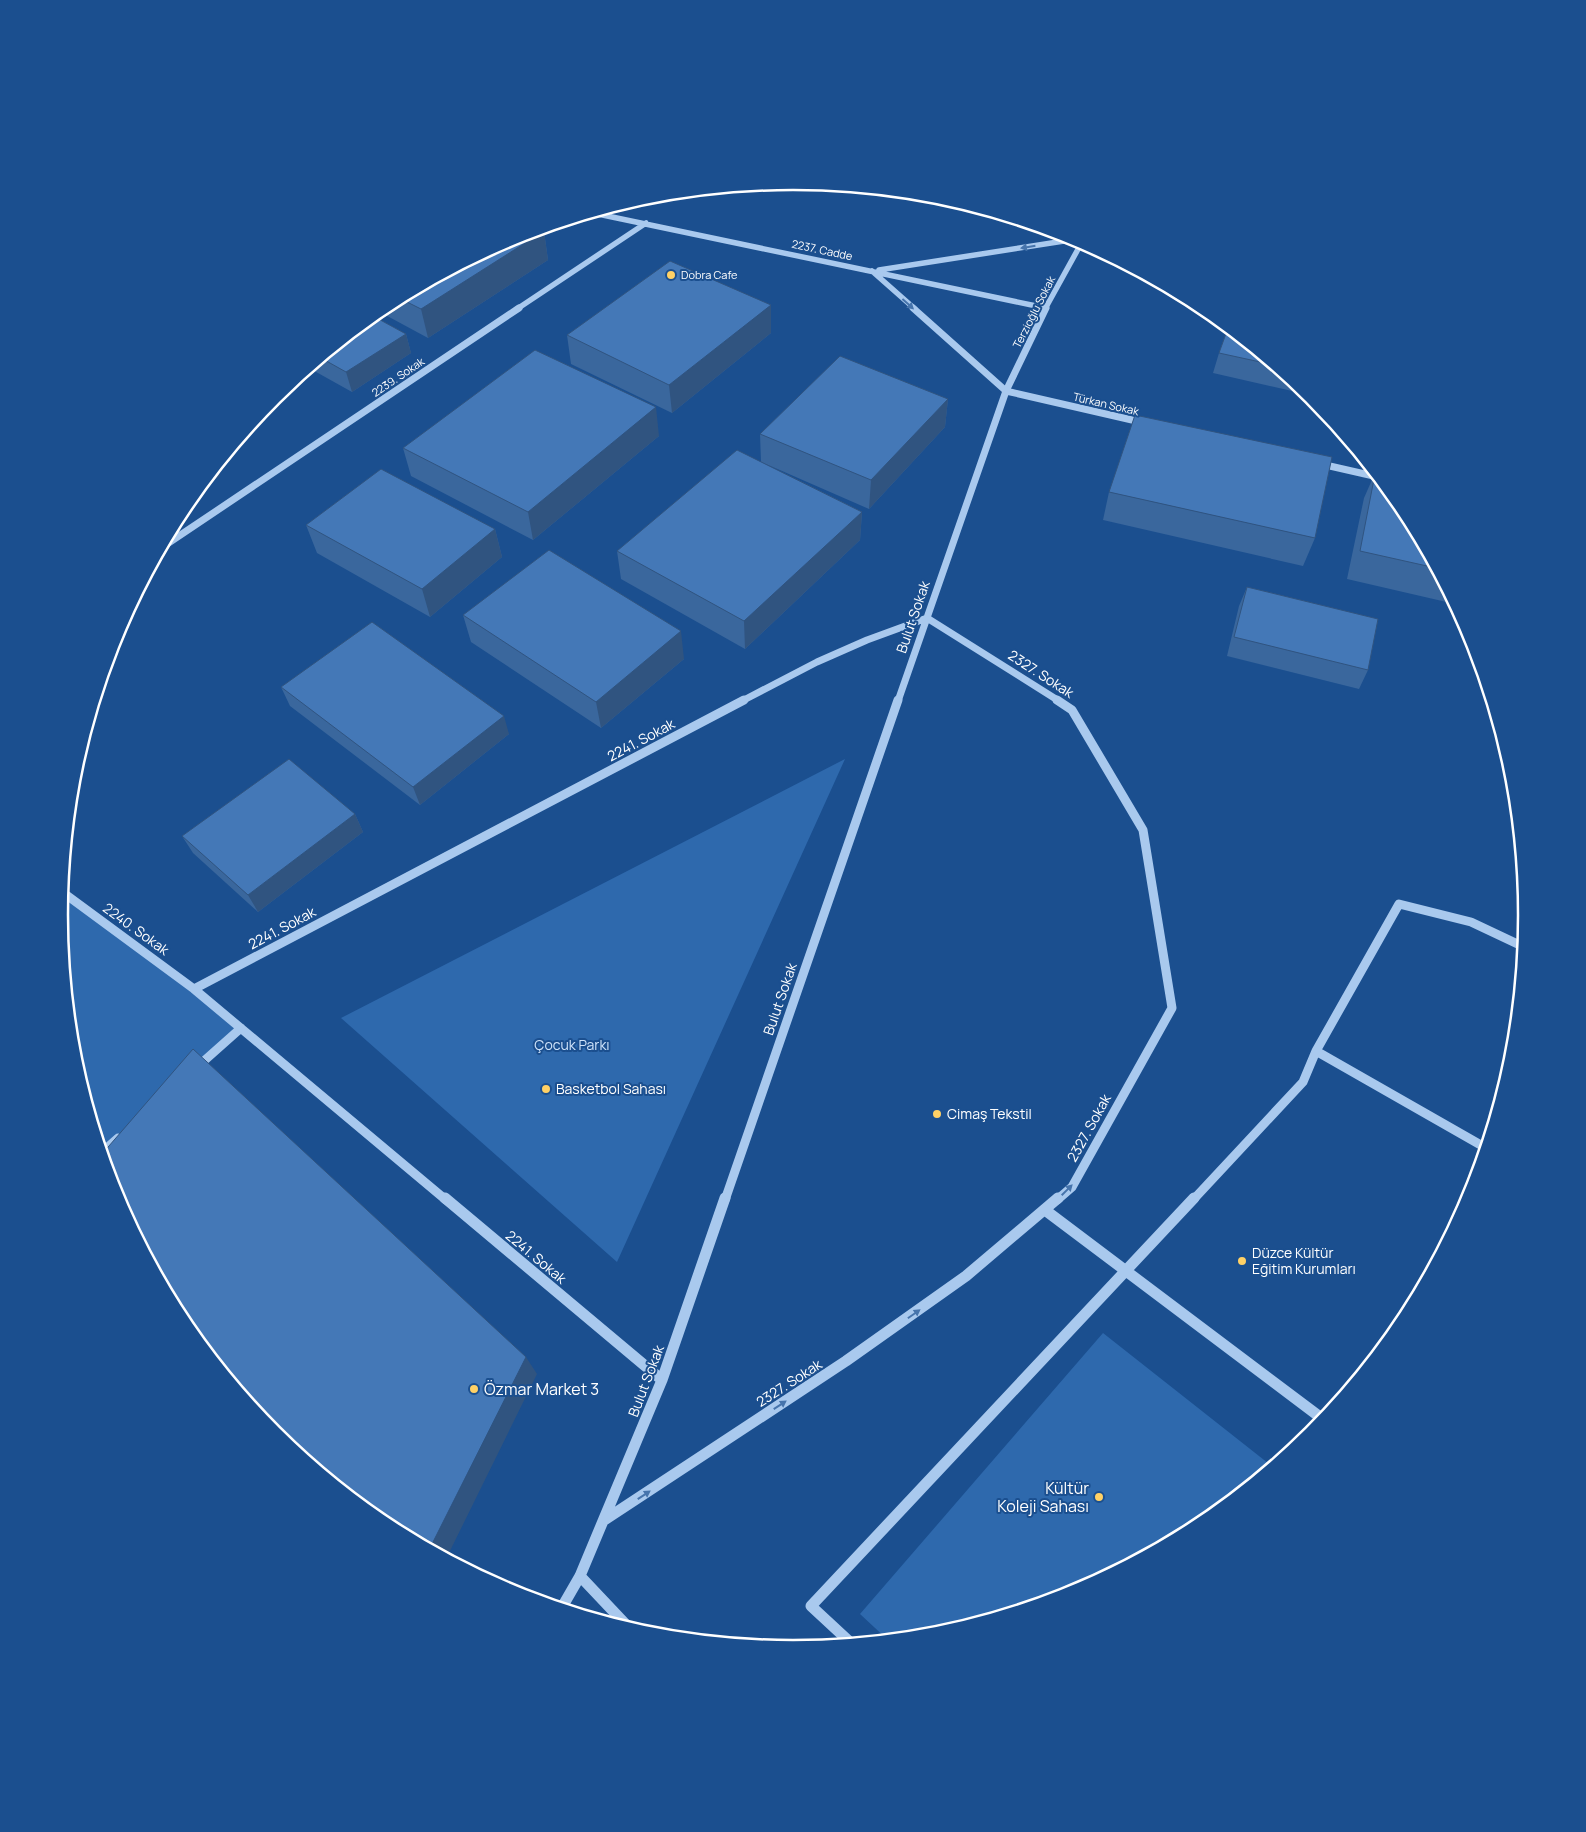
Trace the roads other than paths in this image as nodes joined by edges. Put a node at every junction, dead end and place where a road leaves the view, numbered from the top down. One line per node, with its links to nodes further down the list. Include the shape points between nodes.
1 (605, 215): 2 (street, 2237. Cadde)
2 (646, 223): 5 (street, 2237. Cadde); 11 (street, 2239. Sokak)
3 (1059, 242): 5 (street, one-way to 5)
4 (1078, 249): 6 (street, Terzioğlu Sokak)
5 (872, 271): 6 (street, 2237. Cadde); 7 (street, one-way to 7)
6 (1046, 308): 7 (street, Terzioğlu Sokak)
7 (1006, 391): 8 (street, Türkan Sokak); 12 (street, Bulut Sokak)
8 (1149, 424)
9 (1311, 461): 10 (street)
10 (1370, 475)
11 (173, 540)
12 (928, 618): 15 (street, 2241. Sokak, via 817,662); 22 (street, 2327. Sokak, one-way to 12, via 1072,1188 1172,1008 1143,830 1072,710); 24 (street, Bulut Sokak)
13 (68, 896): 15 (street, 2240. Sokak)
14 (1517, 944): 17 (street, via 1471,922 1399,904)
15 (194, 989): 16 (street, 2241. Sokak)
16 (241, 1028): 18 (street); 24 (street, 2241. Sokak)
17 (1316, 1051): 20 (street); 23 (street, via 1303,1082)
18 (190, 1074)
19 (123, 1133): 21 (street)
20 (1481, 1145)
21 (106, 1148)
22 (1045, 1210): 23 (street); 26 (street, 2327. Sokak, one-way to 22, via 846,1361 966,1276)
23 (1126, 1272): 25 (street); 30 (street, via 811,1606)
24 (662, 1380): 26 (street, Bulut Sokak)
25 (1318, 1416)
26 (603, 1521): 27 (street, Bulut Sokak)
27 (580, 1576): 28 (street, Bulut Sokak); 29 (street)
28 (565, 1604)
29 (623, 1621)
30 (847, 1639)

